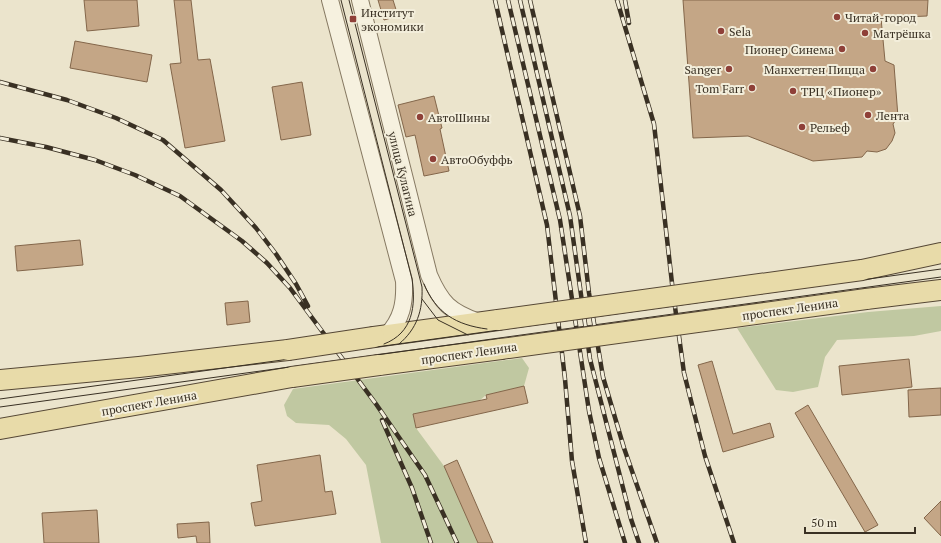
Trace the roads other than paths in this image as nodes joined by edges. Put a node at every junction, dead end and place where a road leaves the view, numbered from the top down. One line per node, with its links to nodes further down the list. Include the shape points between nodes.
1 (330, 0): 4 (street, улица Кулагина)
2 (360, 0): 3 (street, улица Кулагина)
3 (383, 96): 4 (street); 5 (street, улица Кулагина)
4 (358, 103): 6 (street, улица Кулагина)
5 (396, 149): 6 (street); 9 (street, улица Кулагина, via 429,275 440,298 463,317)
6 (372, 155): 10 (street, улица Кулагина, via 404,281 405,298 402,314 395,327)
7 (941, 253): 9 (main road, bridge, via 862,270)
8 (941, 290): 12 (main road, проспект Ленина, bridge, via 292,377)
9 (489, 321): 10 (main road)
10 (380, 336): 11 (main road, bridge, via 288,350)
11 (0, 380)
12 (0, 429)

